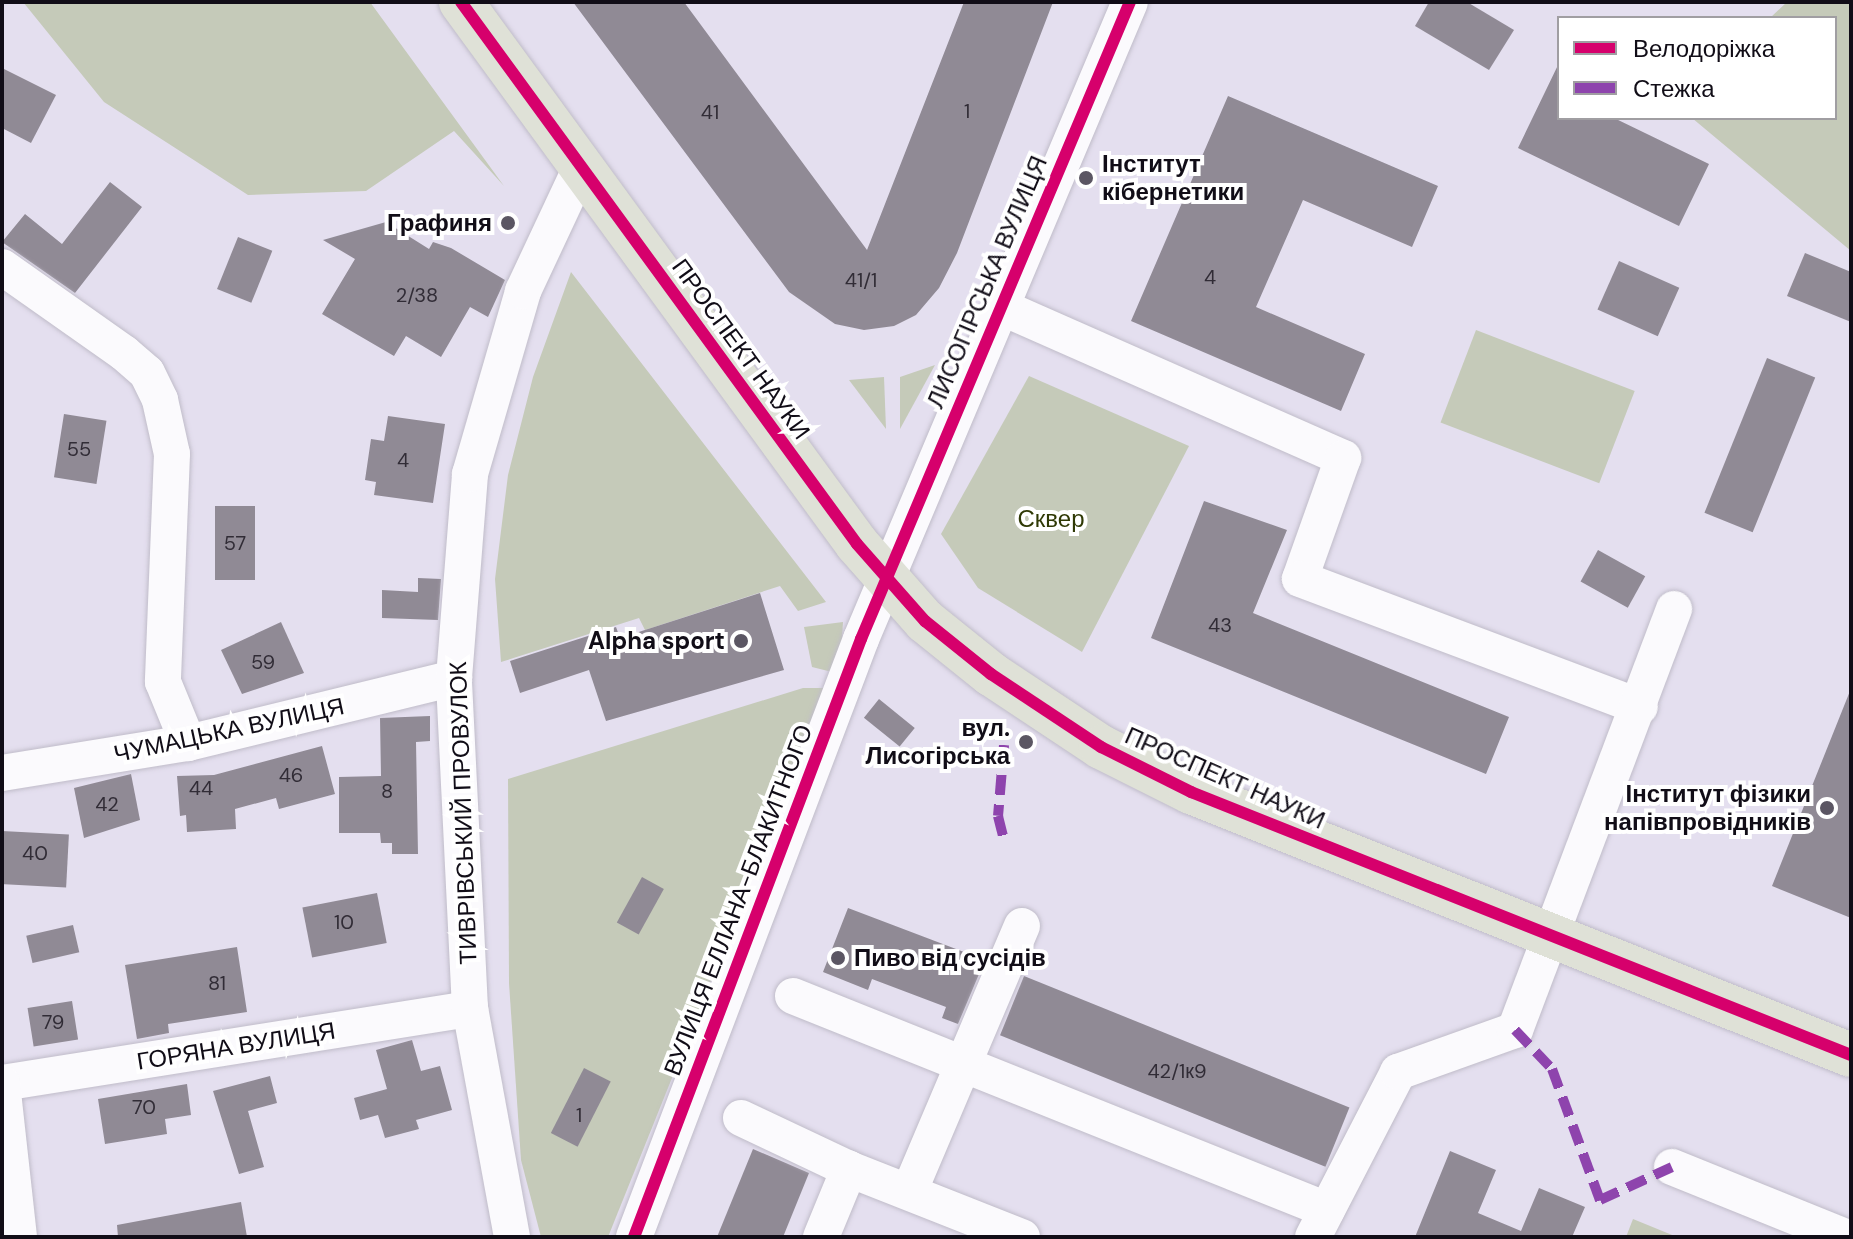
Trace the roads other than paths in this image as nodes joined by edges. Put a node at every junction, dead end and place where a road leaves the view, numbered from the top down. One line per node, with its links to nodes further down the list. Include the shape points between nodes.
1 (461, 2): 3 (main road, ПРОСПЕКТ НАУКИ)
2 (1130, 2): 5 (street, ЛИСОГІРСЬКА ВУЛИЦЯ)
3 (582, 165): 6 (main road, ПРОСПЕКТ НАУКИ); 8 (street, ТИВРІВСЬКИЙ ПРОВУЛОК, via 523,291 470,474)
4 (2, 267): 10 (street, via 124,353 147,373 160,400 172,454 163,682)
5 (1001, 307): 6 (street, ЛИСОГІРСЬКА ВУЛИЦЯ); 9 (street, via 1343,458 1300,579)
6 (886, 580): 13 (main road, ПРОСПЕКТ НАУКИ, via 925,621 991,674 1101,747 1191,792); 26 (street, ВУЛИЦЯ ЕЛЛАНА-БЛАКИТНОГО)
7 (1674, 609): 9 (street)
8 (454, 678): 10 (street, ЧУМАЦЬКА ВУЛИЦЯ); 15 (street, ТИВРІВСЬКИЙ ПРОВУЛОК)
9 (1640, 707): 13 (street)
10 (188, 743): 11 (street, ЧУМАЦЬКА ВУЛИЦЯ)
11 (2, 773)
12 (1022, 926): 17 (street)
13 (1553, 938): 16 (main road, ПРОСПЕКТ НАУКИ); 23 (street, via 1515,1030 1398,1072)
14 (793, 996): 17 (street)
15 (470, 1009): 18 (street, ГОРЯНА ВУЛИЦЯ); 25 (street, ТИВРІВСЬКИЙ ПРОВУЛОК)
16 (1851, 1055)
17 (960, 1067): 22 (street); 23 (street)
18 (2, 1083): 24 (street)
19 (741, 1118): 21 (street)
20 (1672, 1167): 29 (street)
21 (849, 1169): 22 (street); 27 (street)
22 (909, 1192): 28 (street)
23 (1320, 1224)
24 (19, 1237)
25 (512, 1237)
26 (634, 1237)
27 (821, 1237)
28 (1022, 1237)
29 (1845, 1237)

